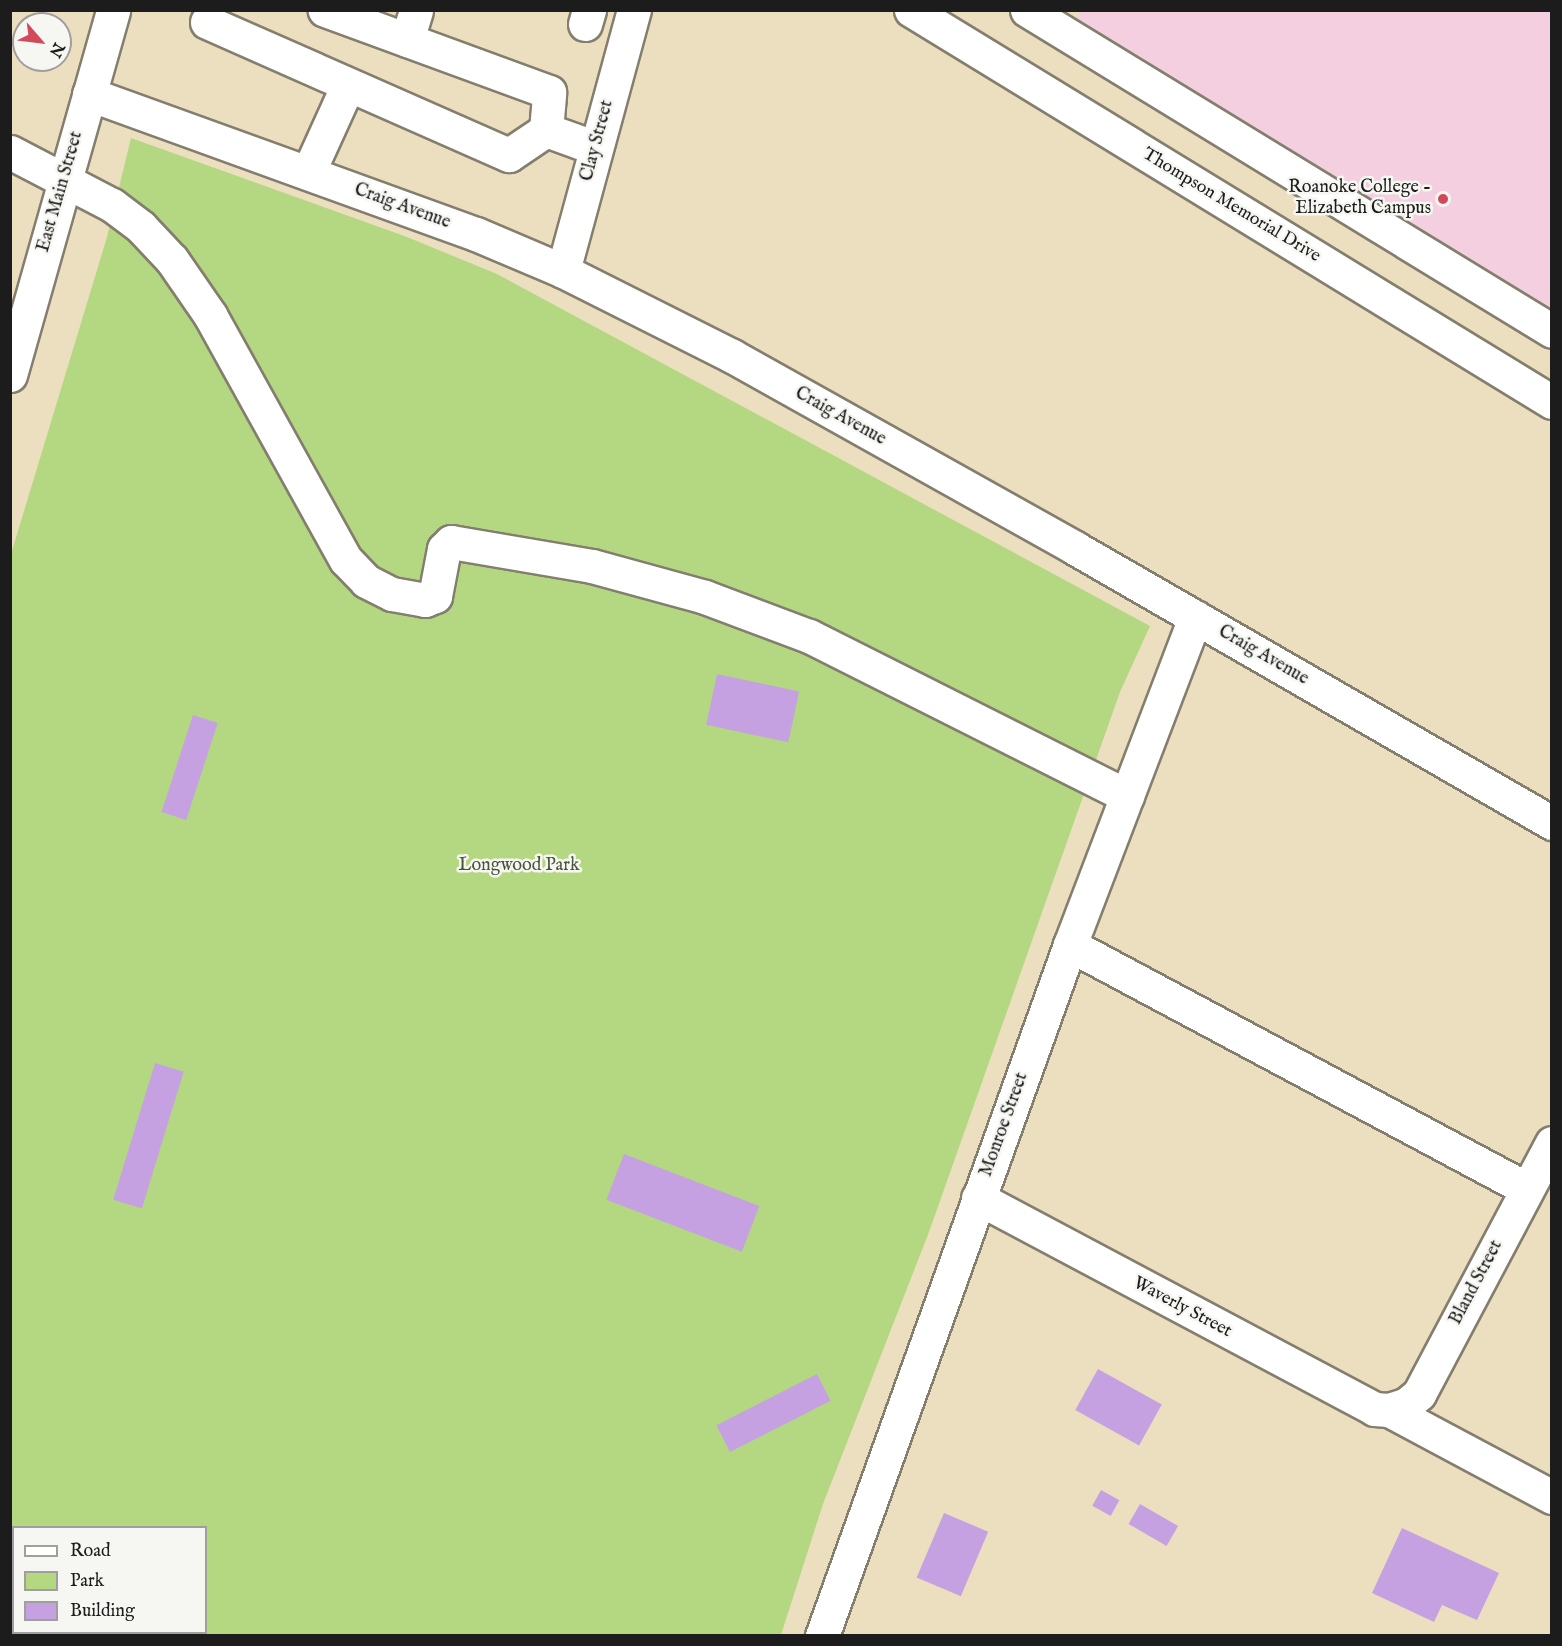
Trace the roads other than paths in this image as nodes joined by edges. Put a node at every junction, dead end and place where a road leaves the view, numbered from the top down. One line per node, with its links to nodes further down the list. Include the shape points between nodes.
1 (113, 10): 9 (street, East Main Street)
2 (325, 10): 7 (street)
3 (634, 10): 11 (street, Clay Street)
4 (911, 10): 18 (street, Thompson Memorial Drive)
5 (1027, 10): 16 (street)
6 (207, 22): 8 (street)
7 (411, 25): 10 (street, via 549,92)
8 (348, 85): 10 (street, via 509,155); 13 (street)
9 (89, 94): 13 (street, Craig Avenue); 14 (street, East Main Street)
10 (546, 130): 11 (street)
11 (596, 148): 15 (street, Clay Street)
12 (10, 152): 14 (street)
13 (308, 173): 15 (street, Craig Avenue, via 476,234)
14 (64, 180): 17 (street, East Main Street); 20 (street, via 119,211 172,260 210,315 346,560 366,581 392,594 425,600 435,596 444,549 451,542 592,566 705,597 809,636)
15 (563, 272): 19 (street, Craig Avenue, via 732,356)
16 (1551, 331)
17 (10, 375)
18 (1551, 402)
19 (1196, 617): 20 (street, Monroe Street); 21 (street, Craig Avenue)
20 (1127, 796): 22 (street, Monroe Street)
21 (1551, 823)
22 (1070, 945): 24 (street); 25 (street, Monroe Street)
23 (1551, 1143): 24 (street, Bland Street)
24 (1527, 1189): 26 (street, Bland Street, via 1419,1394 1407,1404)
25 (978, 1198): 26 (street, Waverly Street, via 1374,1409); 28 (street, Monroe Street)
26 (1389, 1410): 27 (street, Waverly Street)
27 (1551, 1497)
28 (828, 1633)

